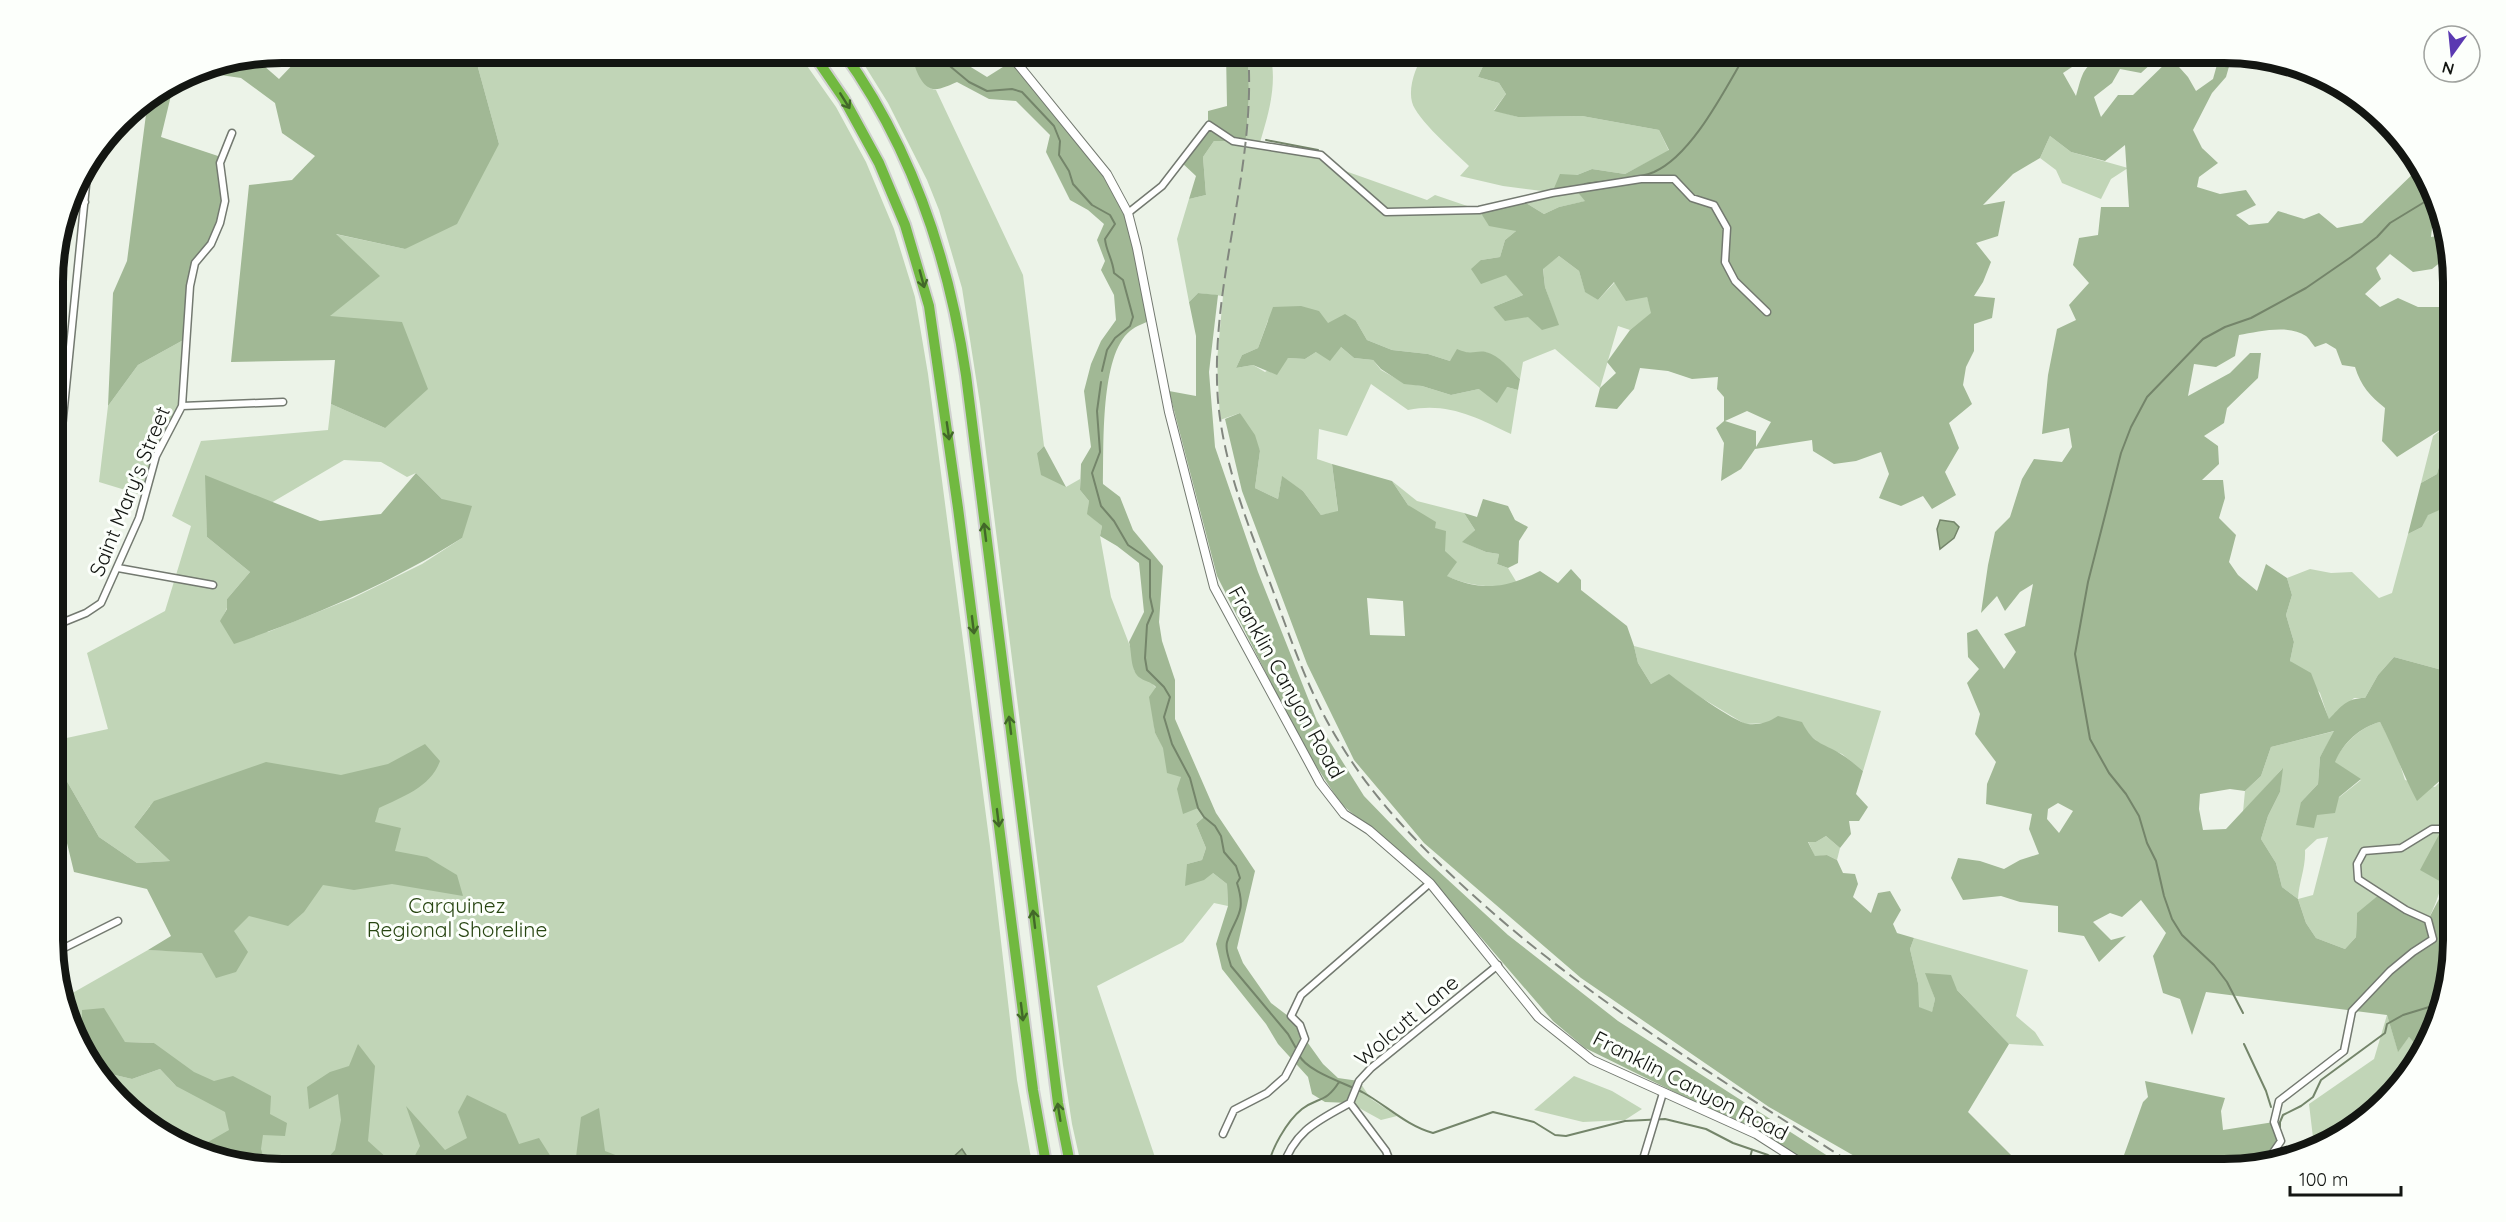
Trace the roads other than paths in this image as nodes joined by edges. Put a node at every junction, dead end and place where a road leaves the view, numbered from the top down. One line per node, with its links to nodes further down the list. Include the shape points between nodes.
1 (819, 63): 25 (highway, one-way to 25, via 879,163 905,225 929,306 1032,1090)
2 (850, 63): 26 (highway, one-way to 2, via 1056,1095 966,375 954,307 937,240 913,176 879,108)
3 (1017, 63): 8 (street, Franklin Canyon Road, via 1102,168)
4 (232, 133): 11 (street, Saint Mary's Street, via 220,163 225,201 220,223 211,244 195,263 190,286)
5 (86, 184): 7 (street)
6 (79, 201): 7 (street)
7 (85, 202): 12 (street)
8 (1128, 213): 9 (street, via 1162,186 1209,125 1233,141 1321,155 1386,212 1479,210 1552,193 1641,179 1674,179 1692,198 1714,205 1727,228 1725,262 1735,281); 17 (street, Franklin Canyon Road, via 1169,412 1214,587 1320,783 1344,814)
9 (1767, 312)
10 (283, 402): 11 (street)
11 (182, 406): 13 (street, Saint Mary's Street, via 156,456 140,518)
12 (63, 419)
13 (118, 568): 14 (street); 15 (street, Saint Mary's Street, via 100,603)
14 (213, 585)
15 (63, 622)
16 (2443, 829): 24 (street, via 2432,829 2401,848 2364,851 2357,864 2358,879 2428,920 2433,939 2390,971 2352,1011 2344,1051 2279,1101 2274,1122 2281,1141)
17 (1430, 883): 20 (street, Franklin Canyon Road); 23 (street, via 1301,994 1291,1016 1300,1025 1305,1039 1294,1061 1285,1077 1267,1093 1234,1110)
18 (118, 921): 19 (street)
19 (63, 948)
20 (1498, 965): 21 (street, Franklin Canyon Road, via 1538,1017 1592,1060); 22 (street, Wolcutt Lane, via 1371,1068 1359,1081)
21 (1663, 1093): 29 (street); 30 (street, Franklin Canyon Road, via 1756,1134)
22 (1350, 1103): 27 (street, via 1309,1125); 28 (street)
23 (1223, 1134)
24 (2272, 1154)
25 (1045, 1159)
26 (1069, 1159)
27 (1285, 1159)
28 (1389, 1159)
29 (1643, 1159)
30 (1796, 1159)

